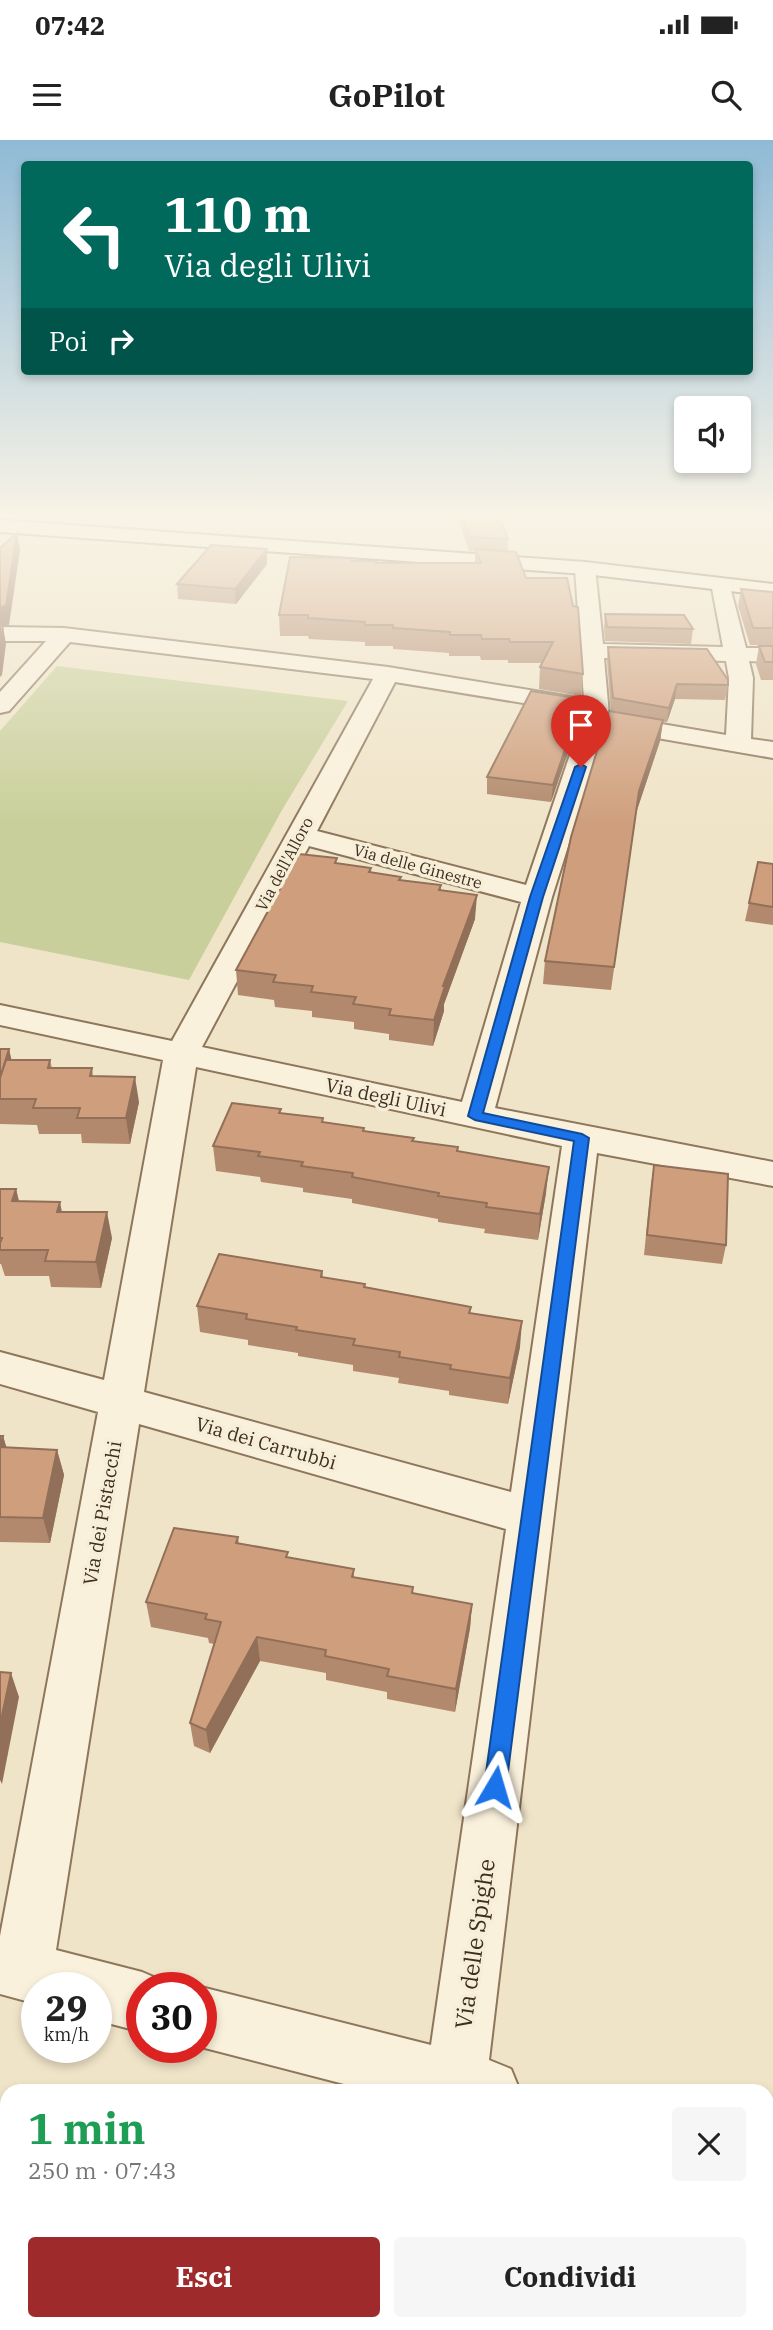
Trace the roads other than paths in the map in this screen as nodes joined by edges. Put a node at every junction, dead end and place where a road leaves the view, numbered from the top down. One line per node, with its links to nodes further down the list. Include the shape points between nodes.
1 (590, 619): 5 (street)
2 (729, 619): 6 (street)
3 (0, 634): 4 (street)
4 (64, 635): 8 (street); 9 (street)
5 (593, 651): 6 (street); 10 (street)
6 (736, 654): 7 (street); 11 (street, via 741,678)
7 (773, 655)
8 (388, 674): 10 (street); 13 (street, Via dell'Alloro)
9 (0, 706)
10 (597, 714): 11 (street); 14 (street)
11 (738, 744): 12 (street)
12 (773, 750)
13 (300, 835): 14 (street, Via delle Ginestre); 16 (street, Via dell'Alloro)
14 (537, 897): 17 (street)
15 (0, 1014): 16 (street, Via degli Ulivi)
16 (181, 1055): 17 (street, Via degli Ulivi); 21 (street, Via dei Pistacchi)
17 (475, 1116): 18 (street, Via degli Ulivi)
18 (582, 1138): 19 (street, Via degli Ulivi); 22 (street, Via delle Spighe)
19 (773, 1174)
20 (0, 1368): 21 (street, Via dei Carrubbi)
21 (121, 1402): 22 (street, Via dei Carrubbi); 23 (street, Via dei Pistacchi)
22 (531, 1517): 26 (street, Via delle Spighe)
23 (11, 1968)
24 (217, 2021): 25 (street)
25 (461, 2084)
26 (473, 2084)

